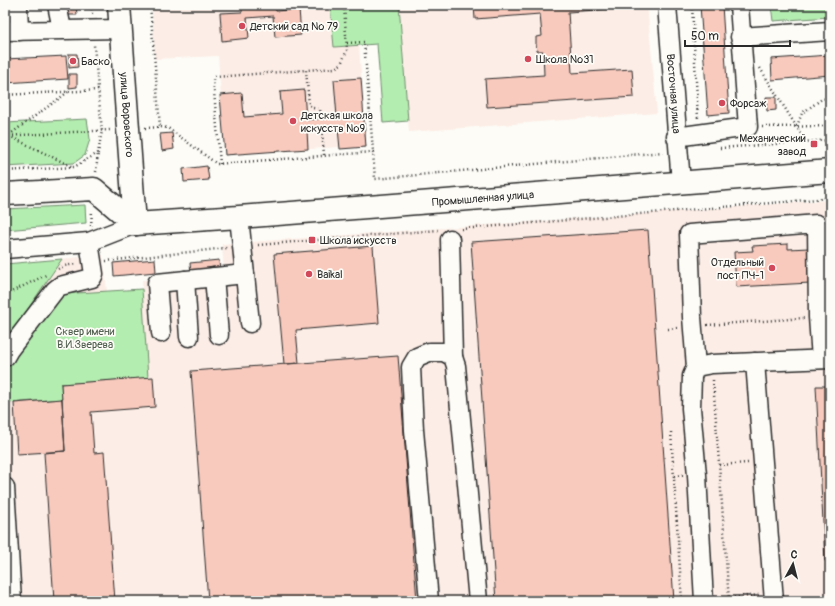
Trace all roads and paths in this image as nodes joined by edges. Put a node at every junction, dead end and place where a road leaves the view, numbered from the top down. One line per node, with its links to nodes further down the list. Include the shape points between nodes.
1 (18, 5): 14 (street)
2 (57, 5): 11 (street)
3 (91, 5): 12 (path)
4 (119, 5): 10 (main road, улица Воровского)
5 (150, 5): 25 (path)
6 (344, 5): 16 (path)
7 (666, 5): 35 (street, Восточная улица)
8 (692, 5): 31 (path)
9 (738, 5): 15 (street)
10 (121, 28): 12 (street); 28 (main road, улица Воровского)
11 (62, 29): 12 (street); 14 (street)
12 (93, 29): 19 (path)
13 (830, 30): 15 (street)
14 (12, 31)
15 (740, 38): 26 (street)
16 (347, 43): 18 (path, via 347,50 339,67); 37 (path, via 364,42)
17 (756, 63): 27 (path)
18 (306, 70): 23 (path, via 309,105 320,109); 39 (path, via 213,79)
19 (98, 90): 20 (path); 30 (path)
20 (68, 92): 21 (path); 32 (path)
21 (5, 95)
22 (830, 98): 27 (path, via 822,98 802,113)
23 (321, 118)
24 (830, 126): 27 (path)
25 (160, 127): 28 (path); 39 (path, via 168,128)
26 (748, 127): 27 (path); 31 (street)
27 (797, 127): 34 (path)
28 (128, 129): 30 (path); 47 (main road, улица Воровского)
29 (322, 130): 38 (path)
30 (102, 131): 32 (path); 40 (path, via 98,153)
31 (699, 134): 35 (street)
32 (6, 136): 40 (path)
33 (830, 140): 34 (path)
34 (806, 142): 36 (path)
35 (677, 144): 37 (path, via 375,179); 43 (street, Восточная улица)
36 (716, 149)
37 (373, 152): 38 (path)
38 (324, 155): 39 (path)
39 (220, 164)
40 (74, 167): 41 (path)
41 (5, 171)
42 (830, 171): 43 (main road, Промышленная улица)
43 (681, 183): 46 (main road, Промышленная улица)
44 (5, 194): 47 (main road, via 94,189)
45 (830, 198): 48 (path)
46 (239, 217): 47 (main road, Промышленная улица); 50 (street)
47 (135, 224): 49 (street)
48 (450, 233): 50 (path); 64 (street)
49 (89, 242): 51 (street); 52 (street)
50 (243, 247): 52 (path); 53 (street)
51 (5, 249)
52 (92, 262): 63 (street, via 92,278 60,286 55,290)
53 (245, 274): 54 (street); 57 (street)
54 (214, 277): 55 (street); 61 (street)
55 (185, 280): 60 (street, via 157,283); 62 (street)
56 (818, 317): 58 (path); 58 (street, via 817,224 689,234); 65 (street)
57 (250, 323)
58 (692, 327): 59 (path); 67 (street)
59 (668, 329)
60 (161, 333)
61 (219, 335)
62 (190, 337)
63 (6, 353)
64 (453, 358): 76 (street, via 444,352 428,352 417,357 411,367); 77 (street, via 464,442)
65 (825, 359): 66 (street)
66 (755, 362): 67 (street); 69 (street)
67 (704, 366): 70 (path); 74 (street, via 692,376 691,408)
68 (670, 432): 78 (path)
69 (763, 461): 70 (path); 72 (street)
70 (719, 466): 73 (path)
71 (5, 487): 75 (street)
72 (774, 597): 73 (path)
73 (728, 599): 74 (path)
74 (704, 600)
75 (12, 601)
76 (429, 601)
77 (478, 601)
78 (682, 601)

